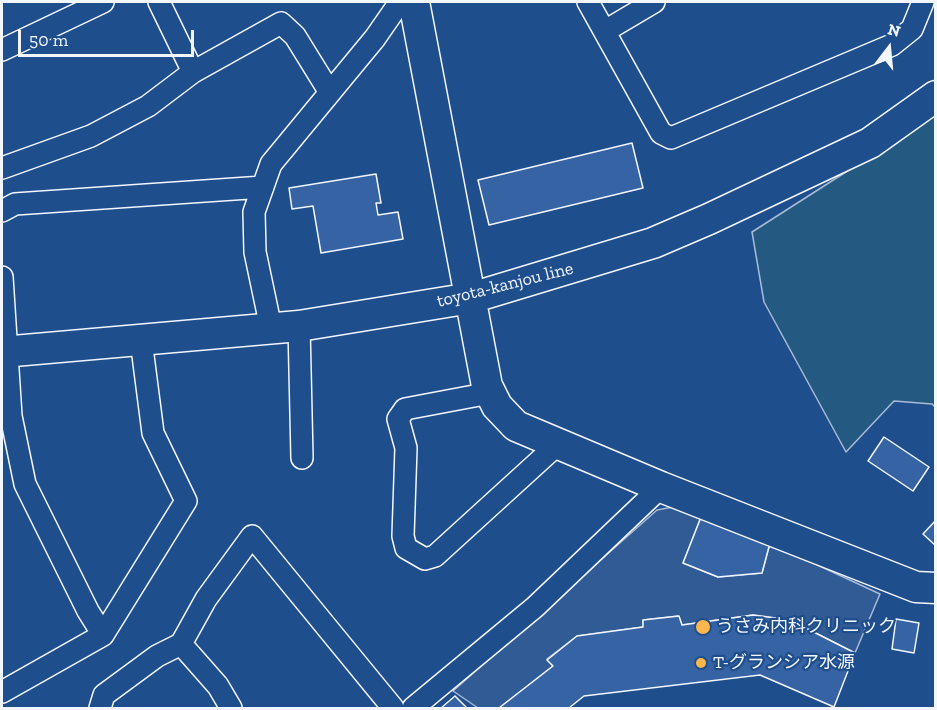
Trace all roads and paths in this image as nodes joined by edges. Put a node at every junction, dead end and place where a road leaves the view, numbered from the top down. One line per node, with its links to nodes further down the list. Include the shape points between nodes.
1 (103, 2): 9 (street)
2 (159, 2): 10 (street)
3 (400, 2): 11 (street)
4 (414, 2): 17 (main road)
5 (588, 2): 8 (street)
6 (654, 2): 8 (street)
7 (923, 2): 8 (street, via 912,29 892,45 671,138 661,133)
8 (605, 31)
9 (2, 50)
10 (193, 72): 11 (street, via 281,23 295,36); 13 (street, via 148,106 91,136)
11 (329, 91): 14 (street, via 271,164)
12 (936, 96): 17 (main road, toyota-kanjou line, via 870,143 700,223 653,243)
13 (2, 168)
14 (263, 187): 15 (street, via 15,204); 18 (street, via 254,212 255,252)
15 (2, 211)
16 (2, 277): 20 (street)
17 (471, 298): 18 (main road, toyota-kanjou line); 21 (main road)
18 (285, 327): 19 (main road, toyota-kanjou line); 23 (street)
19 (141, 340): 20 (main road, toyota-kanjou line); 26 (street, via 153,433 186,501)
20 (4, 352): 26 (street, via 11,416 25,484)
21 (490, 393): 22 (main road, via 516,426); 22 (street, via 405,409 398,419 406,455 406,548 425,559 435,556)
22 (558, 444): 24 (main road)
23 (302, 458)
24 (661, 487): 25 (main road, via 916,587); 32 (street, via 535,607)
25 (936, 588)
26 (103, 635): 28 (street)
27 (181, 645): 29 (street, via 157,656 104,695); 30 (street, via 218,686); 31 (street, via 206,599 252,536)
28 (2, 692)
29 (100, 708)
30 (231, 708)
31 (393, 708)
32 (413, 708)

